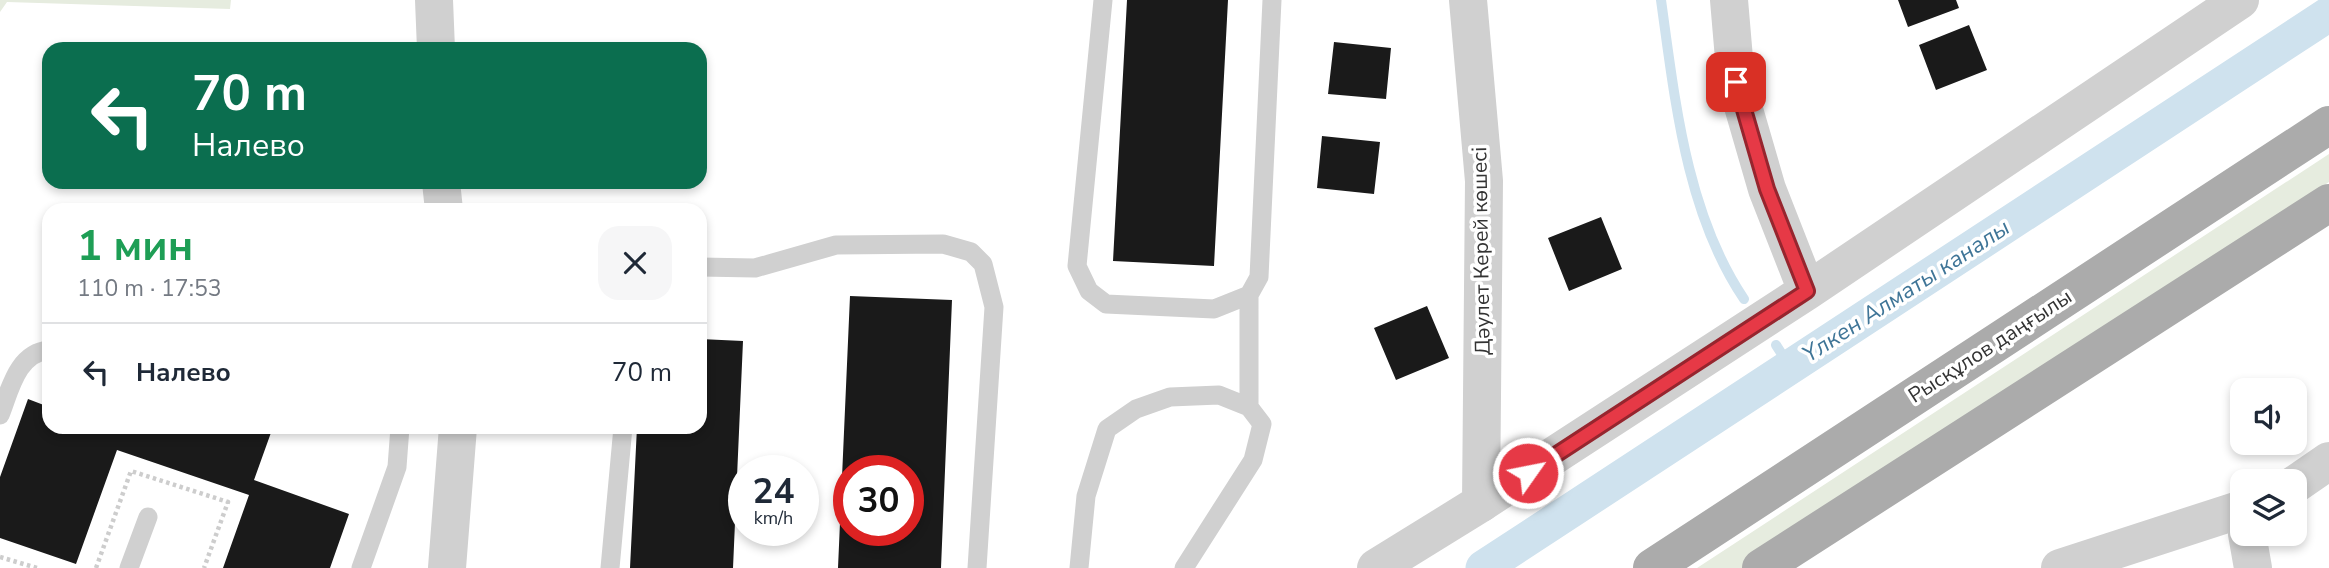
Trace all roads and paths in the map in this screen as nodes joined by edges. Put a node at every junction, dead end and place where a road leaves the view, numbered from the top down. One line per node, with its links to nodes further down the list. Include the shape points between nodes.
1 (434, 0): 7 (street)
2 (1103, 0): 12 (lane, via 1077,267 1088,291 1106,304 1214,309)
3 (1272, 0): 12 (lane, via 1259,277)
4 (1468, 0): 21 (street, Дәулет Керей көшесі, via 1484,181)
5 (1729, 0): 11 (street, via 1736,82 1767,189)
6 (2240, 0): 11 (street)
7 (436, 42)
8 (2329, 125): 35 (main road, Рысқұлов даңғылы)
9 (2329, 203): 36 (main road)
10 (707, 267): 31 (lane, via 755,268 850,244 943,244 971,252 983,264 993,307)
11 (1807, 291): 21 (street)
12 (1249, 295): 14 (lane)
13 (42, 352): 15 (lane, via 23,362)
14 (1249, 407): 32 (lane, via 1219,395 1170,397 1136,409 1107,429 1086,496); 33 (lane, via 1262,424 1253,460)
15 (0, 415)
16 (399, 434): 28 (lane, via 397,467)
17 (456, 434): 29 (street)
18 (622, 434): 30 (lane)
19 (2329, 461): 20 (street)
20 (2307, 476)
21 (1481, 503): 34 (street)
22 (2230, 513): 37 (street)
23 (148, 517): 27 (lane)
24 (2250, 546): 38 (street)
25 (0, 557): 26 (path)
26 (37, 568)
27 (129, 568)
28 (361, 568)
29 (447, 568)
30 (610, 568)
31 (977, 568)
32 (1079, 568)
33 (1184, 568)
34 (1376, 568)
35 (1652, 568)
36 (1761, 568)
37 (2060, 568)
38 (2253, 568)

